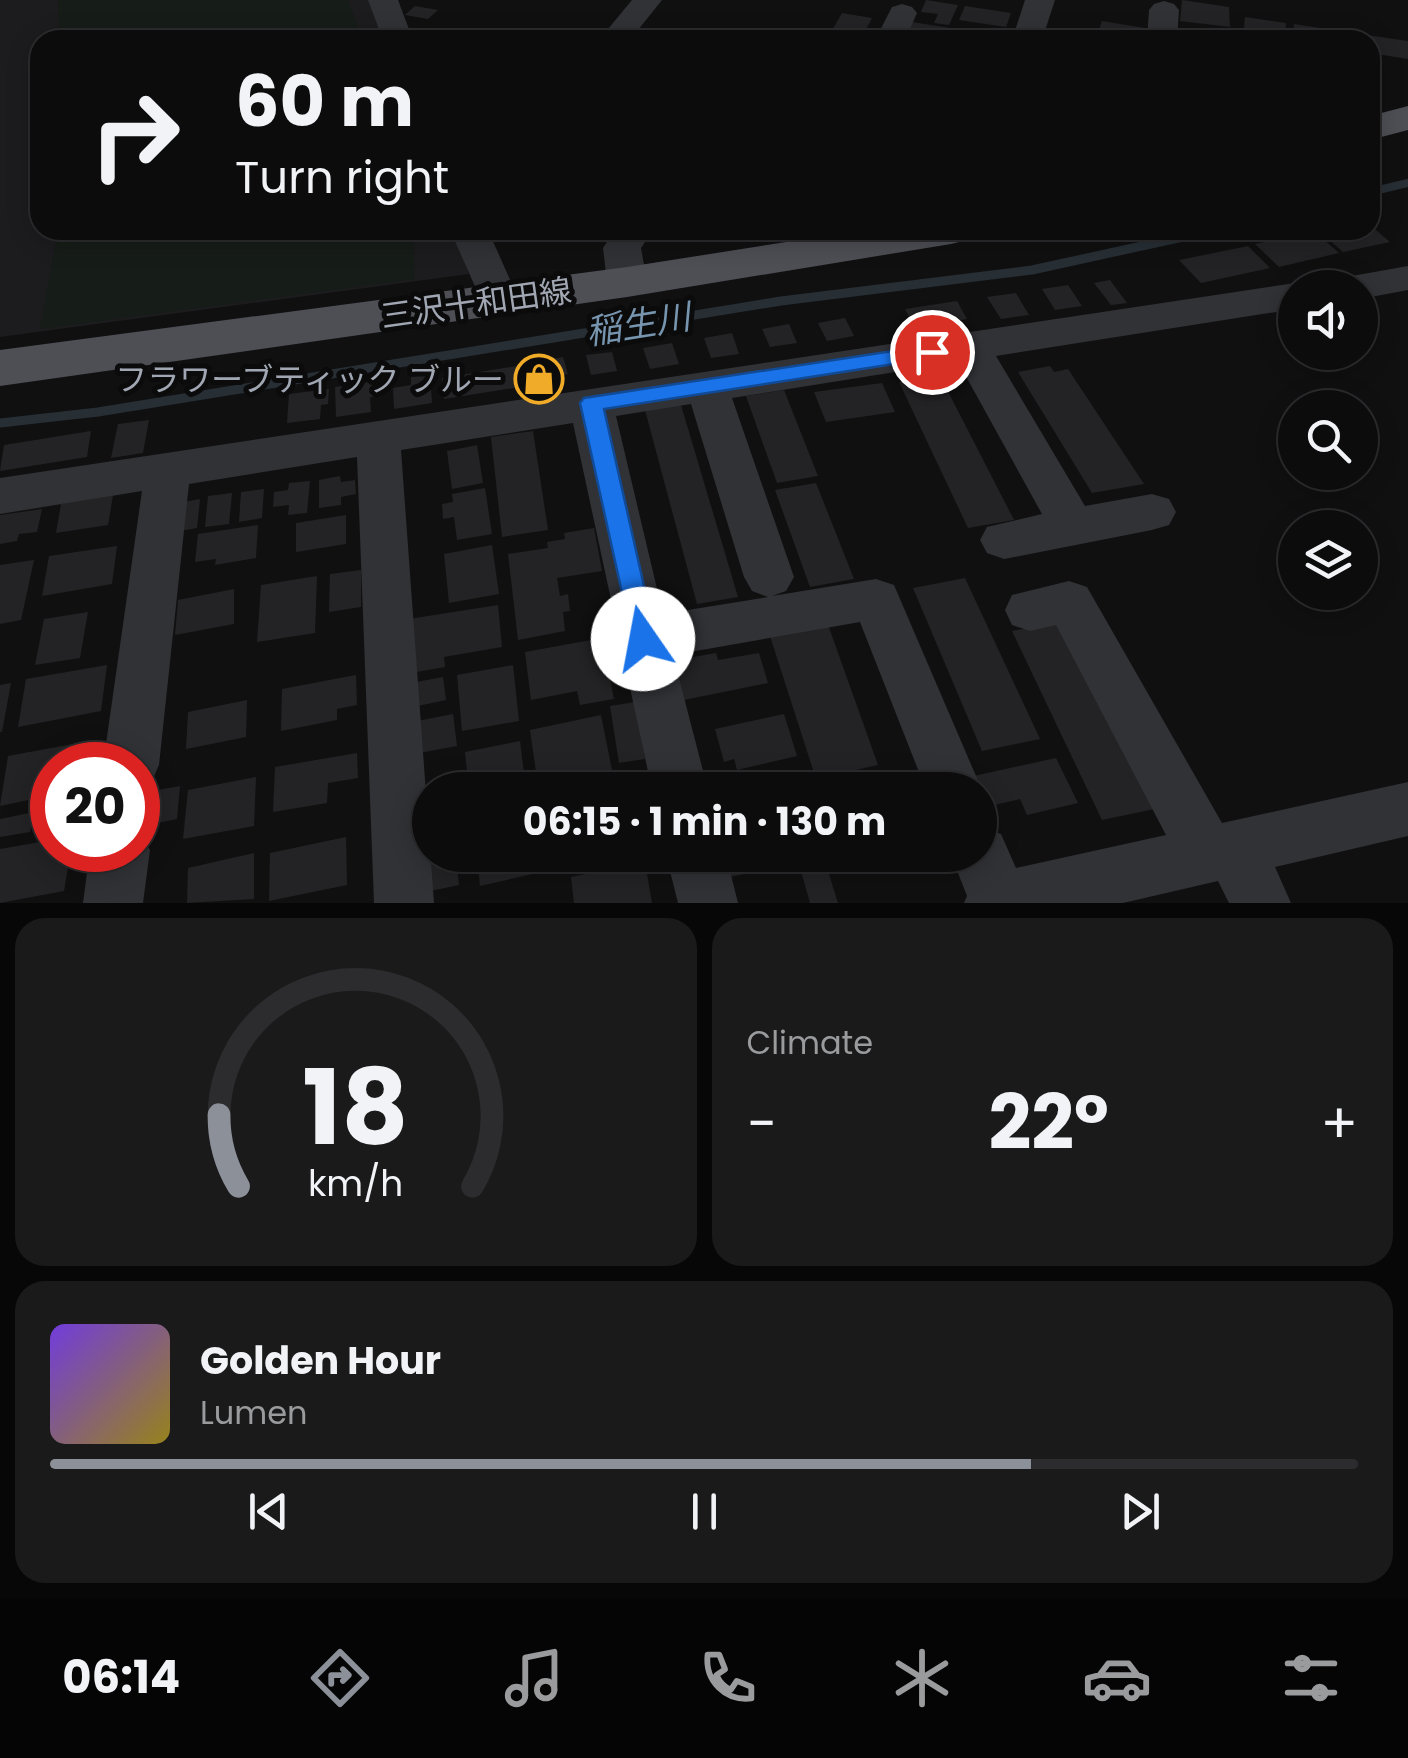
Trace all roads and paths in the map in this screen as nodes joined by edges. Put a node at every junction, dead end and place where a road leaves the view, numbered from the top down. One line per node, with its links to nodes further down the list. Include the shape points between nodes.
1 (384, 0): 4 (street)
2 (647, 0): 5 (street)
3 (1040, 0): 6 (street)
4 (394, 30)
5 (622, 30)
6 (1030, 30)
7 (1408, 118): 8 (main road)
8 (1380, 125)
9 (473, 240): 16 (street)
10 (627, 240): 13 (street, via 622,248)
11 (890, 240): 13 (main road, 三沢十和田線)
12 (1408, 278): 14 (street)
13 (627, 282): 16 (main road, 三沢十和田線)
14 (1378, 283)
15 (1278, 299): 17 (street)
16 (499, 300): 18 (main road, 三沢十和田線)
17 (970, 346): 19 (street); 25 (street)
18 (0, 368)
19 (706, 385): 20 (street); 27 (street)
20 (591, 403): 21 (street); 29 (street)
21 (378, 436): 22 (street); 39 (street)
22 (168, 469): 23 (street); 30 (street)
23 (0, 496)
24 (1152, 512): 25 (street)
25 (1074, 527): 26 (street)
26 (1004, 540)
27 (769, 577)
28 (1030, 610): 34 (street, via 1069,602)
29 (643, 639): 31 (street); 32 (street, via 876,599)
30 (133, 742)
31 (676, 772)
32 (947, 772)
33 (1408, 810): 34 (street)
34 (1219, 851): 37 (street); 41 (street)
35 (117, 872): 38 (street)
36 (700, 872): 40 (street)
37 (993, 890)
38 (113, 903)
39 (404, 903)
40 (708, 903)
41 (1261, 903)

